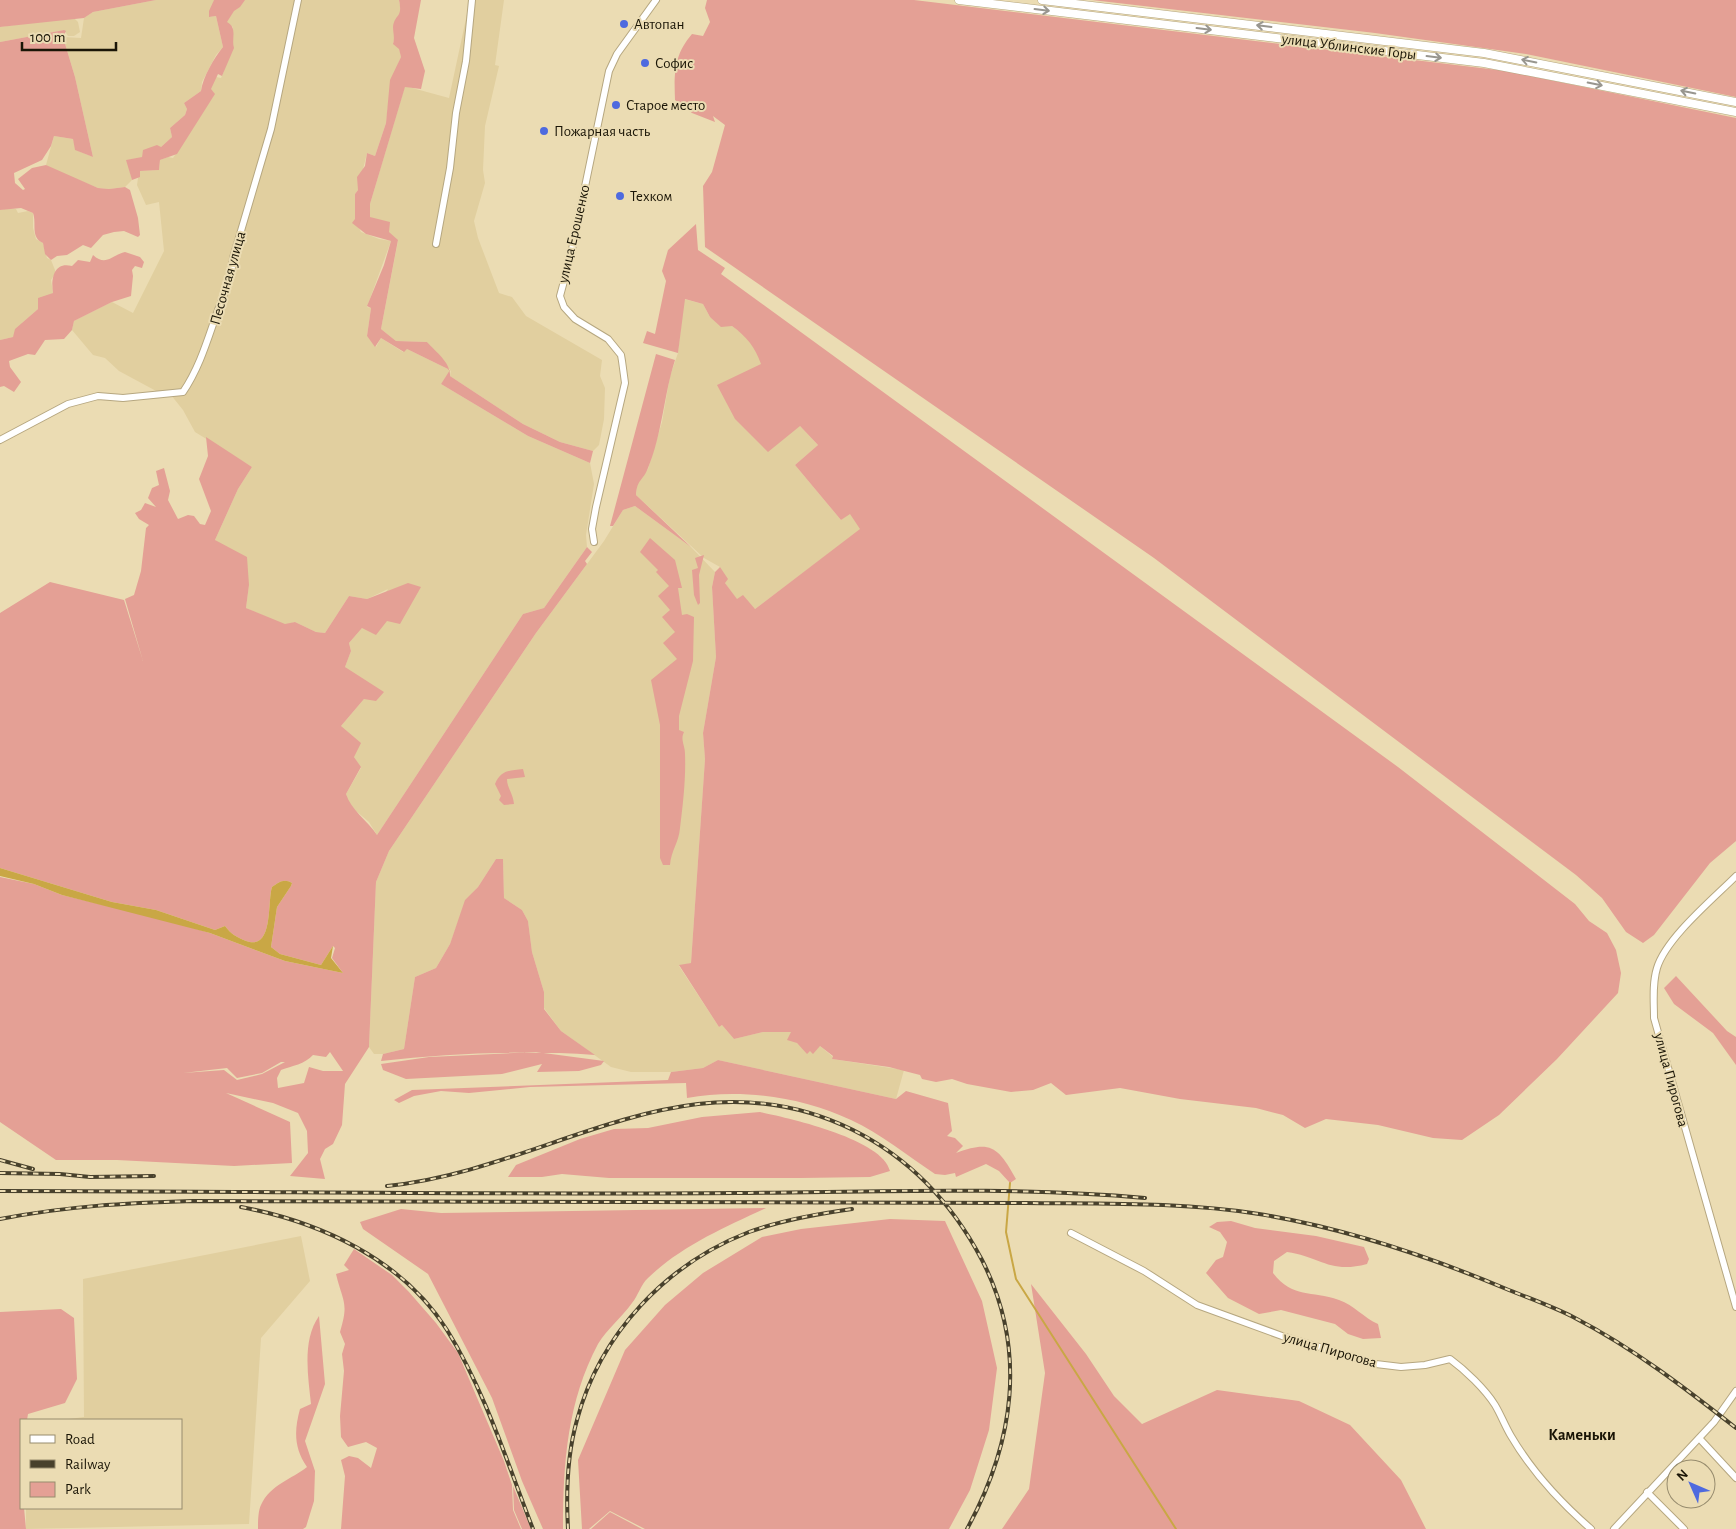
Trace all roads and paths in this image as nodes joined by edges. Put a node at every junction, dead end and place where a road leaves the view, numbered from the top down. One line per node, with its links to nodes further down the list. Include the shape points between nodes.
1 (298, 0): 9 (street, Песочная улица, via 271,129 233,258 232,275 192,379 183,392 123,398 98,396 68,404)
2 (472, 0): 8 (street, via 466,61)
3 (656, 0): 10 (street, улица Ерошенко, via 617,54 609,71 560,296 564,307 575,319 608,339 622,361 625,383 596,507 592,528)
4 (959, 0): 7 (main road, улица Ублинские Горы, one-way to 7, via 1484,63)
5 (1042, 0): 6 (main road, улица Ублинские Горы, one-way to 5, via 1484,53)
6 (1736, 102)
7 (1736, 112)
8 (436, 244)
9 (0, 440)
10 (594, 542)
11 (1736, 876): 13 (street, улица Пирогова, via 1664,952 1654,979 1654,1018)
12 (1070, 1233): 18 (street, улица Пирогова, via 1144,1271 1197,1305 1282,1336 1376,1364 1409,1366 1450,1359 1495,1404 1511,1436 1532,1466)
13 (1736, 1308)
14 (1736, 1391): 15 (street)
15 (1699, 1438): 16 (street); 17 (street)
16 (1736, 1478)
17 (1647, 1492): 19 (street); 20 (street)
18 (1591, 1529)
19 (1614, 1529)
20 (1684, 1529)

